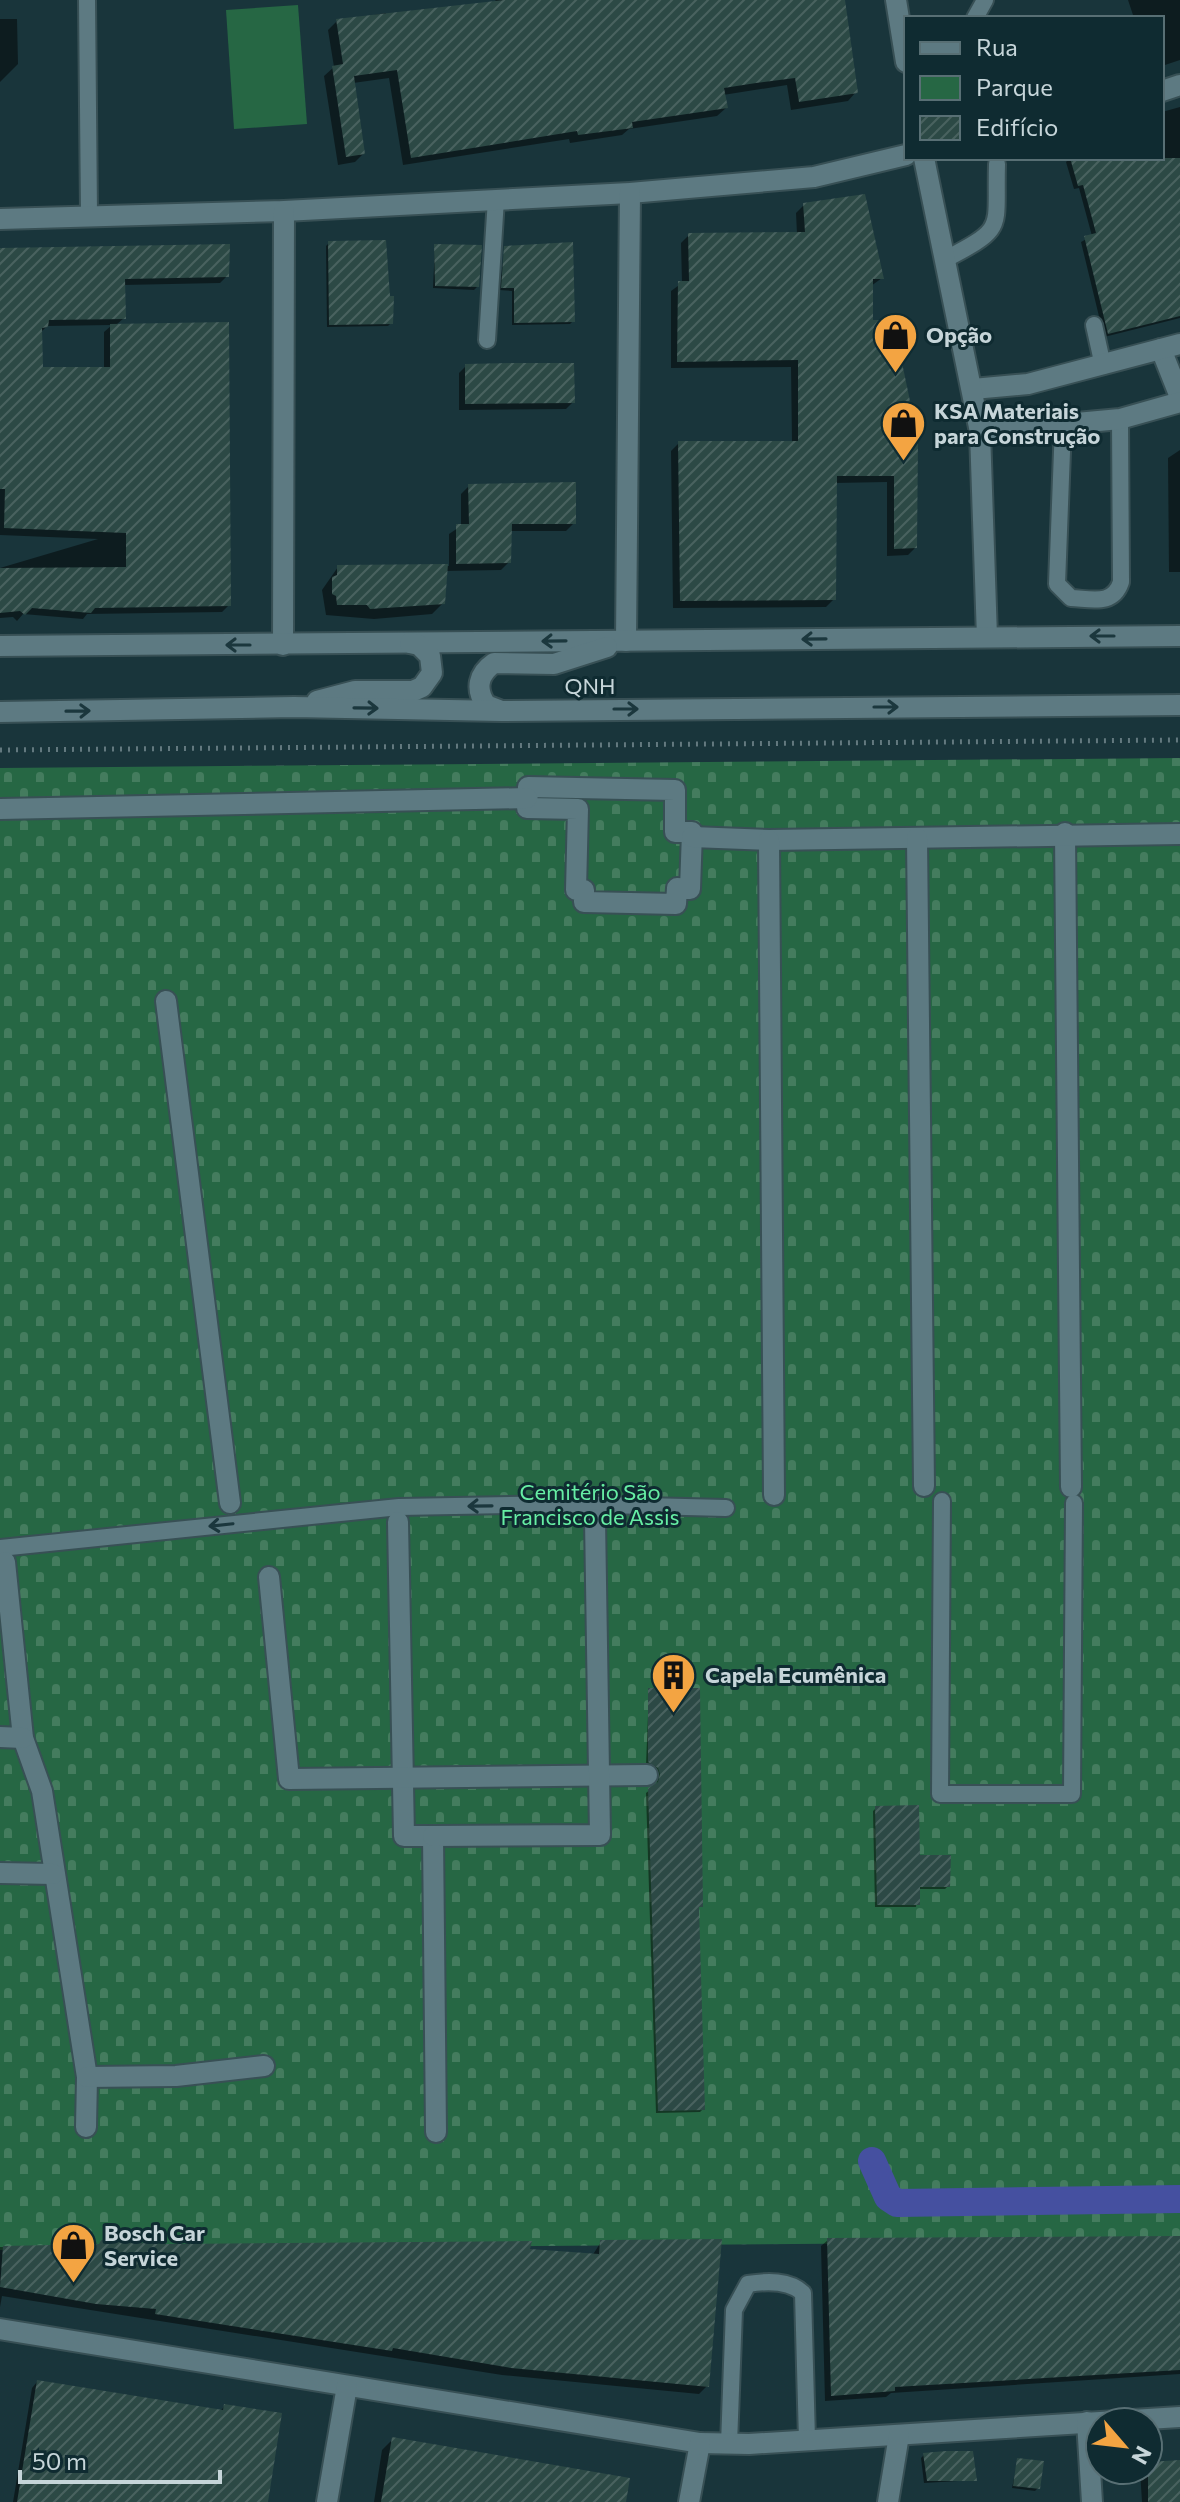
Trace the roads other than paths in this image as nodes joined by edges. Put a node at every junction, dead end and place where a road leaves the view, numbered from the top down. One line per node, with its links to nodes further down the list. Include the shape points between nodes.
1 (87, 0): 10 (lane)
2 (896, 0): 3 (street)
3 (904, 50)
4 (904, 155): 7 (street, via 814,177)
5 (924, 160): 12 (street)
6 (997, 164): 12 (lane, via 995,224 989,237)
7 (630, 193): 8 (street); 24 (street)
8 (496, 199): 9 (street); 14 (lane)
9 (284, 211): 10 (street); 26 (street)
10 (89, 214): 11 (street)
11 (0, 219)
12 (946, 259): 17 (street)
13 (1094, 325): 16 (lane)
14 (487, 340)
15 (1171, 347): 16 (street); 18 (street)
16 (1103, 366): 17 (street, via 1028,384)
17 (973, 389): 21 (street)
18 (1180, 400): 19 (street)
19 (1120, 419): 20 (street); 20 (lane, via 1121,582 1105,600 1071,598 1057,584)
20 (1063, 425): 21 (street)
21 (980, 432): 23 (street)
22 (1180, 636): 23 (street, QNH, one-way to 23)
23 (987, 637): 24 (street, QNH, one-way to 24)
24 (626, 641): 25 (street, QNH, one-way to 25); 30 (street, via 554,664 494,663 482,674 479,690 486,705)
25 (410, 643): 26 (street, QNH); 29 (street, via 430,656 432,673 422,687 355,691)
26 (283, 645): 27 (street, QNH, one-way to 27)
27 (0, 646)
28 (1180, 705): 30 (street, QNH, one-way to 28)
29 (294, 707): 30 (street, QNH, one-way to 30); 31 (street, QNH, one-way to 29)
30 (501, 711)
31 (0, 712)
32 (527, 798): 33 (street); 36 (street, via 528,787 675,790 675,832 692,832); 36 (street, via 527,808 578,809 576,890 584,890 584,902 676,904 677,888 690,889)
33 (0, 809)
34 (1065, 833): 35 (street); 37 (street); 42 (street)
35 (1180, 834)
36 (692, 837): 38 (street)
37 (917, 838): 38 (street); 40 (street)
38 (769, 840): 41 (street)
39 (166, 1001): 44 (street)
40 (924, 1486)
41 (774, 1495)
42 (1073, 1495): 43 (lane, via 1072,1794 940,1794)
43 (942, 1501)
44 (230, 1503)
45 (726, 1508): 48 (lane, one-way to 48, via 399,1507)
46 (595, 1519): 53 (street)
47 (398, 1522): 54 (street)
48 (2, 1555): 51 (street)
49 (269, 1577): 54 (street, via 289,1779)
50 (0, 1737): 51 (street)
51 (23, 1738): 57 (street, via 42,1791)
52 (647, 1775): 53 (street)
53 (599, 1776): 54 (street); 55 (street, via 600,1835)
54 (405, 1778): 55 (street, via 404,1836)
55 (433, 1836): 61 (street)
56 (0, 1873): 57 (street)
57 (53, 1874): 59 (street)
58 (264, 2066): 59 (street, via 176,2076)
59 (87, 2077): 60 (street)
60 (86, 2127)
61 (436, 2132)
62 (0, 2329): 63 (street)
63 (347, 2386): 67 (street); 69 (street)
64 (1084, 2422): 65 (street)
65 (899, 2435): 66 (street); 71 (street)
66 (807, 2440): 68 (street); 68 (lane, via 803,2293 794,2285 760,2282 748,2284 734,2310)
67 (700, 2443): 68 (street); 70 (street)
68 (729, 2444)
69 (327, 2502)
70 (689, 2502)
71 (888, 2502)

